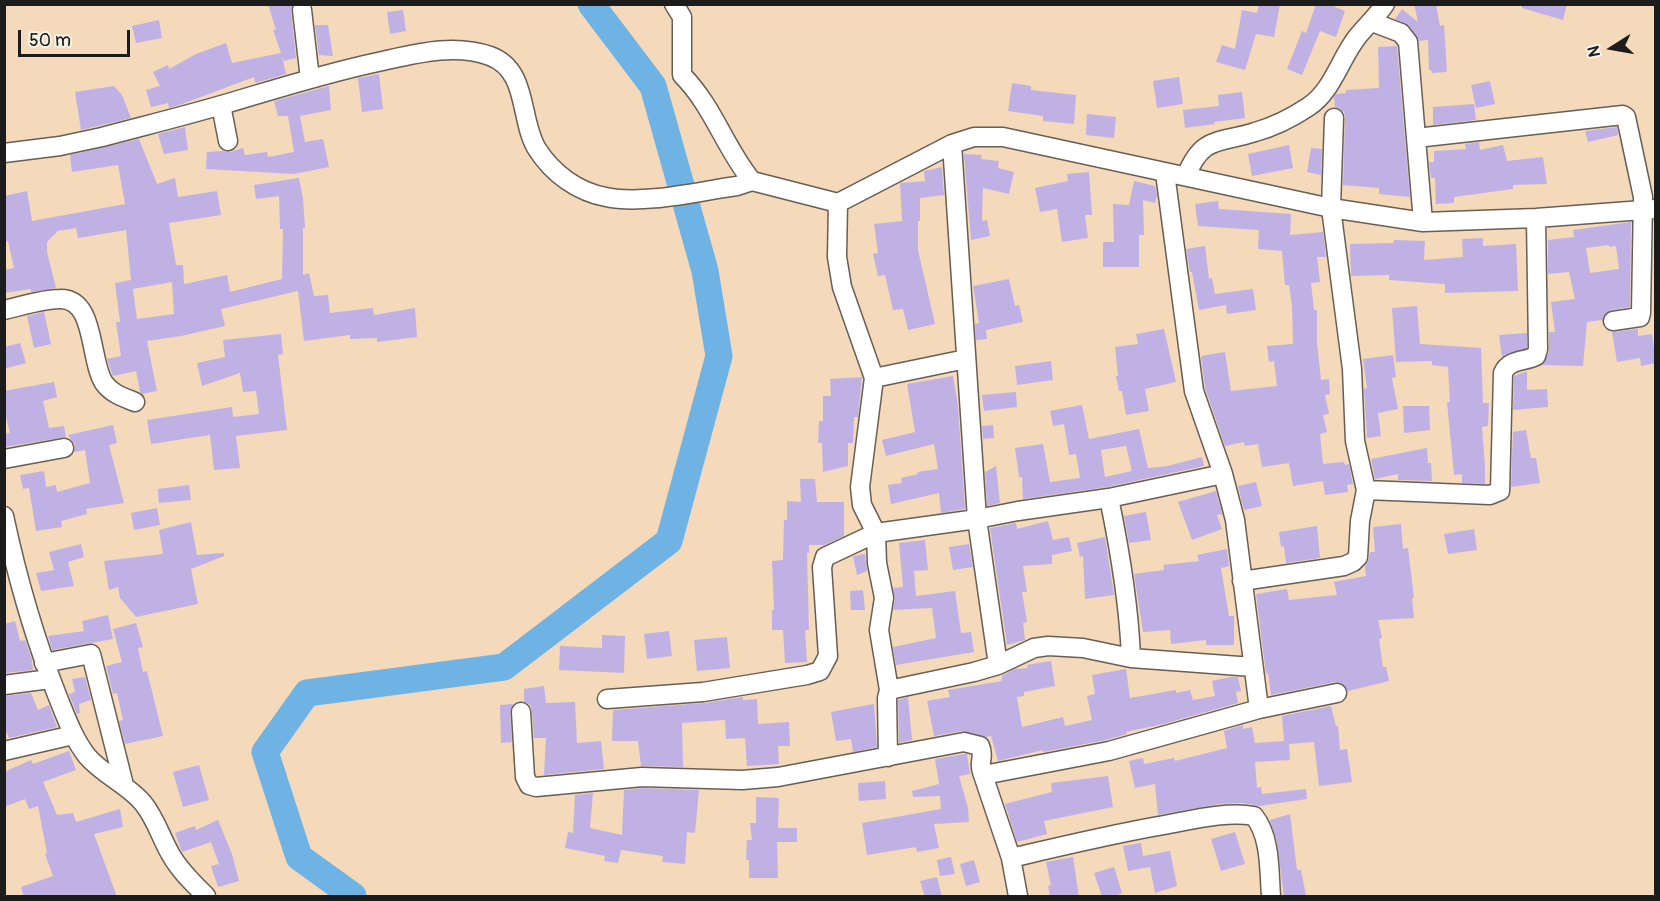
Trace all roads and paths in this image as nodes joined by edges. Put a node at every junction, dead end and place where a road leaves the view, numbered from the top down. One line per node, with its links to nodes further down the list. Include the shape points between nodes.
1 (674, 4): 14 (street, via 682,17 682,67 712,112)
2 (1385, 4): 4 (street)
3 (302, 10): 5 (street)
4 (1372, 22): 8 (street, via 1406,37); 13 (street, via 1311,105 1255,132 1206,147 1194,157)
5 (310, 79): 6 (street); 14 (street, via 423,52 462,50 489,55 510,70 520,88 536,148 567,181 584,191 608,198 642,199)
6 (221, 105): 9 (street); 11 (street, via 102,137)
7 (1334, 118): 15 (street)
8 (1416, 138): 16 (street, via 1623,115 1628,119); 19 (street)
9 (228, 141)
10 (952, 144): 12 (street, via 974,137 1003,137); 17 (street); 22 (street)
11 (4, 153)
12 (1165, 173): 13 (street); 27 (street, via 1194,391)
13 (1186, 176): 15 (street)
14 (745, 184): 17 (street)
15 (1331, 195): 19 (street); 28 (street, via 1352,369 1355,441)
16 (1646, 200): 18 (street); 21 (street, via 1640,317)
17 (838, 203): 23 (street, via 837,257 842,287)
18 (1536, 218): 19 (street); 28 (street, via 1538,349 1536,356 1511,363 1503,373 1500,491 1490,495)
19 (1423, 222)
20 (4, 309): 24 (street, via 61,298 73,302 87,318 98,371 105,384 113,393)
21 (1613, 321)
22 (966, 359): 23 (street); 31 (street)
23 (874, 378): 32 (street, via 860,487 862,505)
24 (135, 402)
25 (64, 448): 26 (street)
26 (4, 459)
27 (1223, 474): 29 (street); 34 (street, via 1235,520)
28 (1366, 490): 34 (street, via 1358,557 1353,562)
29 (1109, 498): 31 (street); 35 (street, via 1129,616)
30 (4, 516): 33 (street)
31 (977, 519): 32 (street); 36 (street)
32 (876, 533): 40 (street, via 884,598 879,630); 42 (street, via 830,554 823,562 828,656 820,670 703,692)
33 (8, 549): 38 (street)
34 (1242, 581): 37 (street)
35 (1131, 658): 36 (street, via 1083,648 1048,646 1034,648); 37 (street)
36 (998, 665): 40 (street)
37 (1253, 667): 43 (street)
38 (47, 671): 39 (street); 45 (street); 49 (street, via 91,654)
39 (4, 685)
40 (890, 690): 47 (street)
41 (1336, 693): 43 (street)
42 (607, 699)
43 (1259, 709): 48 (street, via 1109,751 992,774)
44 (521, 712): 47 (street, via 525,777 529,785 536,787 642,777 778,777)
45 (73, 735): 46 (street); 49 (street, via 101,770)
46 (4, 752)
47 (888, 757): 48 (street, via 964,741 980,746)
48 (982, 772): 50 (street)
49 (124, 785): 51 (street, via 157,825 181,870)
50 (1011, 858): 52 (street); 53 (street, via 1188,820 1242,814 1254,816 1265,835)
51 (206, 897)
52 (1018, 897)
53 (1271, 897)

